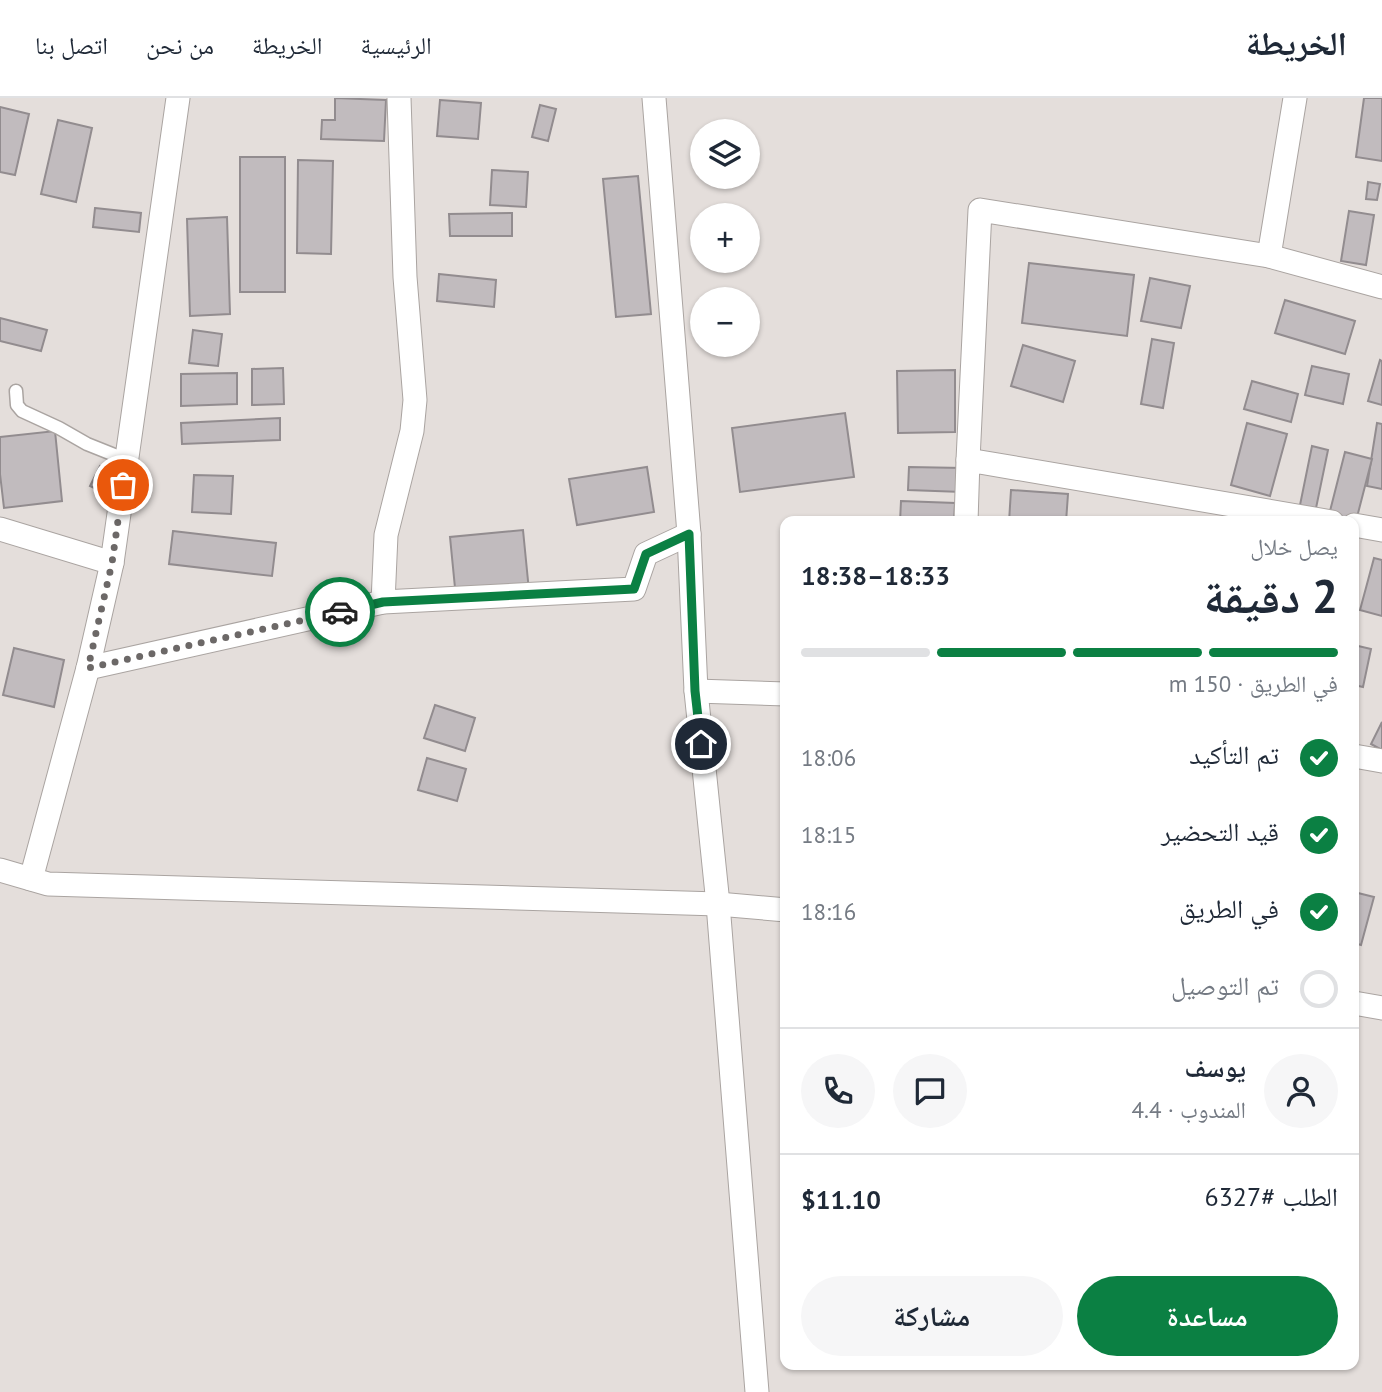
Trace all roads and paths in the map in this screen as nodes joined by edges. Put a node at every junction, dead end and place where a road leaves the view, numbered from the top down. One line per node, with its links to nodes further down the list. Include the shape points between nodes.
1 (178, 98): 8 (street)
2 (399, 98): 17 (street, via 415,400 412,431 386,535)
3 (654, 98): 15 (street)
4 (1295, 98): 5 (street)
5 (1269, 256): 6 (street); 9 (street, via 980,210)
6 (1382, 287)
7 (16, 391): 8 (lane, via 22,411)
8 (127, 460): 16 (street)
9 (968, 460): 10 (street); 11 (street)
10 (966, 516)
11 (1297, 516)
12 (1359, 526): 14 (street)
13 (0, 529): 16 (street)
14 (1382, 530)
15 (689, 534): 17 (street, via 646,554 634,589); 19 (street)
16 (112, 563): 18 (street)
17 (383, 602): 18 (street)
18 (88, 668): 24 (street)
19 (695, 691): 20 (street); 25 (street)
20 (780, 694)
21 (1359, 757): 22 (street)
22 (1382, 761)
23 (0, 870): 24 (street)
24 (31, 879): 25 (street, via 62,885)
25 (718, 904): 26 (street); 29 (street)
26 (780, 909)
27 (1359, 1004): 28 (street)
28 (1382, 1008)
29 (757, 1392)

